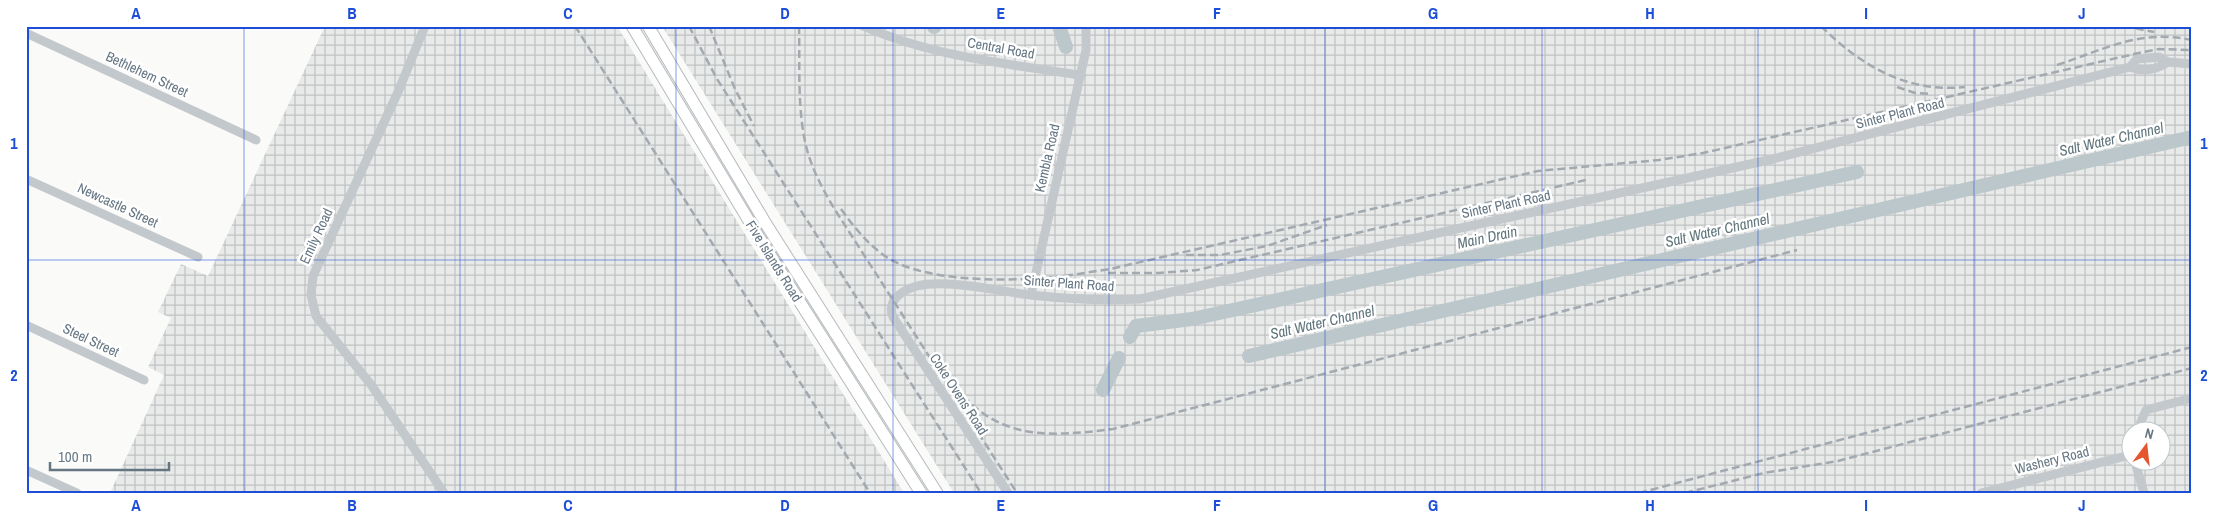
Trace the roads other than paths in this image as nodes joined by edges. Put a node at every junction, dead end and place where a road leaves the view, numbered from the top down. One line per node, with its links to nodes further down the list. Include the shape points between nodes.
1 (425, 26): 22 (street, Emily Road, via 313,276 311,295 316,316 372,386)
2 (632, 26): 23 (main road, Five Islands Road, via 758,236)
3 (648, 26): 24 (main road, Five Islands Road, via 766,224)
4 (862, 26): 8 (street, Central Road, via 916,46)
5 (1086, 26): 8 (street, Kembla Road, via 1086,50)
6 (26, 33): 9 (street, Bethlehem Street)
7 (2192, 64): 12 (street, Sinter Plant Road, via 2168,62 2159,57 2144,58 2130,67 1773,159 1140,299 1099,301)
8 (1080, 75): 12 (street, Kembla Road)
9 (256, 140)
10 (26, 179): 11 (street, Newcastle Street)
11 (198, 257)
12 (1031, 295): 13 (street, Sinter Plant Road, via 925,284 902,293)
13 (890, 309): 25 (street, Coke Ovens Road, via 892,317)
14 (26, 324): 15 (street, Steel Street)
15 (144, 380)
16 (2192, 398): 17 (street, via 2146,410)
17 (2141, 422)
18 (2120, 458): 26 (street, Washery Road)
19 (26, 470): 21 (street)
20 (2138, 472): 27 (street)
21 (76, 493)
22 (444, 493)
23 (921, 493)
24 (937, 493)
25 (1008, 493)
26 (1981, 493)
27 (2144, 493)

